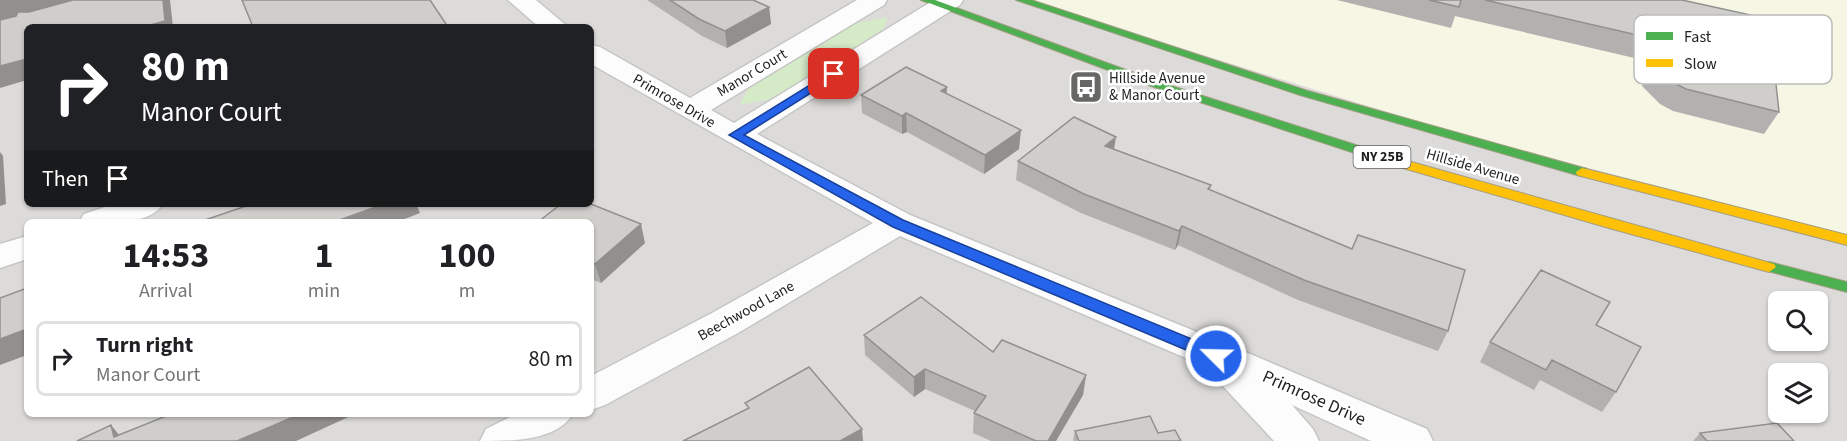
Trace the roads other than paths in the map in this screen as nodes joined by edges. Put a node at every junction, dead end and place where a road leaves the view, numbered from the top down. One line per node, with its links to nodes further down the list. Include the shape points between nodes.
1 (520, 0): 5 (street)
2 (875, 0): 7 (street, Manor Court)
3 (1021, 0): 12 (main road, Hillside Avenue / NY 25B, via 1228,70 1459,138)
4 (940, 2): 8 (street); 15 (main road, Hillside Avenue / NY 25B, via 1203,101 1392,160)
5 (551, 24)
6 (594, 55): 7 (street, Primrose Drive)
7 (690, 110): 8 (street, Primrose Drive)
8 (735, 135): 11 (street, Primrose Drive)
9 (138, 207): 10 (street)
10 (104, 219)
11 (898, 223): 16 (street, Primrose Drive); 17 (street, Beechwood Lane, via 725,323)
12 (1847, 240)
13 (24, 247): 14 (street)
14 (0, 256)
15 (1847, 288)
16 (1216, 356): 20 (street, Primrose Drive); 21 (street, Primrose Drive)
17 (594, 392)
18 (547, 417): 19 (street)
19 (501, 441)
20 (1298, 441)
21 (1412, 441)

